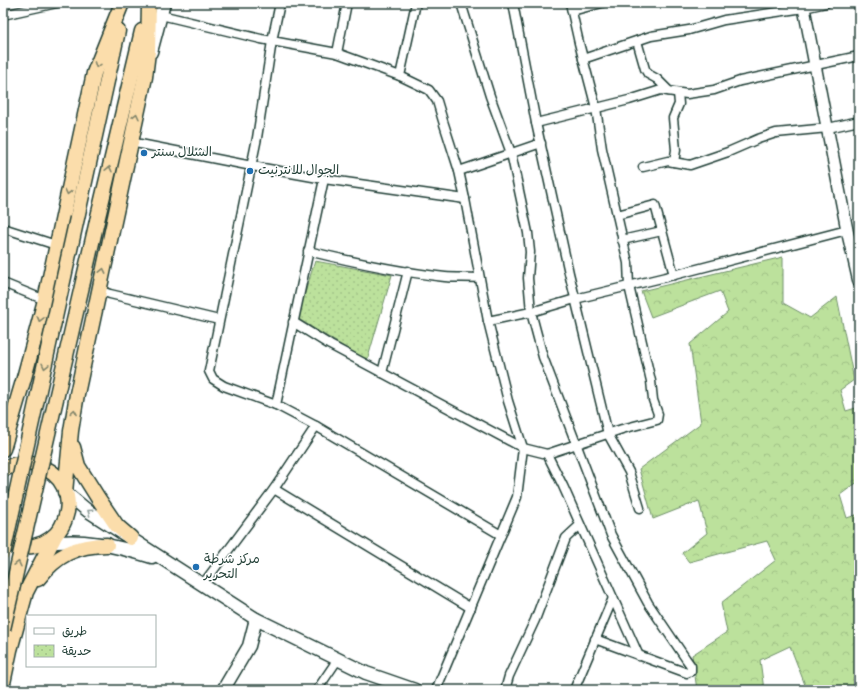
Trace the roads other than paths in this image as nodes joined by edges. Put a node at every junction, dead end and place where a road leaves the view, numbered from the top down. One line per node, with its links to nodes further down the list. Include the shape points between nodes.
1 (57, 3): 14 (street)
2 (123, 3): 43 (highway, one-way to 43, via 94,73); 79 (highway, one-way to 79, bridge)
3 (149, 3): 22 (highway); 86 (highway, one-way to 3, bridge)
4 (280, 3): 15 (street)
5 (347, 3): 17 (street)
6 (416, 3): 21 (street)
7 (462, 3): 31 (street, via 490,96)
8 (513, 3): 27 (street)
9 (602, 3): 12 (street)
10 (826, 3): 11 (street)
11 (803, 6): 16 (street, via 724,20); 20 (street)
12 (571, 7): 19 (street)
13 (162, 9): 15 (street); 22 (main road)
14 (3, 15)
15 (272, 41): 17 (street); 33 (street)
16 (637, 41): 19 (street); 23 (street, via 648,74)
17 (337, 53): 21 (street)
18 (859, 56): 20 (street)
19 (583, 59): 25 (street)
20 (815, 66): 24 (street, via 740,81 714,90); 28 (street)
21 (400, 76): 35 (street, via 429,90 437,101)
22 (145, 77): 29 (highway, one-way to 22)
23 (669, 91): 24 (street); 25 (street, via 661,90)
24 (678, 93): 32 (street, via 679,104 673,118 676,150)
25 (596, 108): 27 (street); 38 (street, via 602,149)
26 (859, 122): 28 (street)
27 (536, 123): 30 (street)
28 (828, 128): 32 (street, via 776,132 690,165); 40 (street)
29 (130, 142): 33 (street); 51 (highway, one-way to 29)
30 (541, 143): 31 (street); 52 (street)
31 (511, 153): 35 (street); 54 (street, via 528,234)
32 (674, 162): 34 (street)
33 (252, 166): 36 (street); 55 (street)
34 (643, 167)
35 (459, 171): 37 (street)
36 (324, 178): 37 (street); 44 (street)
37 (465, 199): 47 (street)
38 (617, 215): 41 (street, via 655,205); 42 (street)
39 (3, 228): 43 (street)
40 (847, 230): 46 (street); 48 (street)
41 (662, 231): 42 (street); 46 (street)
42 (622, 240): 50 (street, via 628,263)
43 (56, 245): 53 (highway)
44 (308, 251): 45 (street); 57 (street)
45 (408, 271): 47 (street, via 446,277); 58 (street)
46 (674, 276): 50 (street)
47 (479, 278): 56 (street)
48 (859, 282)
49 (3, 283): 53 (street)
50 (629, 286): 52 (street); 64 (street, via 658,414 657,420)
51 (98, 290): 55 (street); 63 (highway, one-way to 51, via 76,394)
52 (575, 299): 54 (street); 64 (street)
53 (45, 300): 59 (highway, one-way to 59)
54 (531, 312): 56 (street); 65 (street, via 543,357)
55 (219, 320): 60 (street, via 209,370 213,379 224,386)
56 (488, 321): 66 (street)
57 (293, 322): 58 (street); 60 (street)
58 (382, 373): 66 (street)
59 (24, 378): 61 (highway); 67 (highway)
60 (276, 406): 62 (street)
61 (3, 414)
62 (316, 426): 70 (street); 74 (street)
63 (71, 431): 71 (highway); 76 (highway, via 78,466 108,514)
64 (608, 434): 65 (street); 72 (street, via 629,472)
65 (575, 444): 68 (street); 88 (street, via 611,535 648,603 691,666 691,671 687,673)
66 (523, 448): 68 (street); 74 (street, via 517,497)
67 (3, 449)
68 (547, 454): 73 (street)
69 (7, 467): 71 (highway, via 23,463 50,470)
70 (274, 488): 81 (street); 83 (street)
71 (66, 492): 75 (highway, via 67,514); 76 (main road, one-way to 71, via 88,511)
72 (640, 508)
73 (580, 525): 82 (street); 95 (street, via 566,538)
74 (502, 535): 83 (street)
75 (55, 537): 77 (highway, via 36,546 24,547 13,546); 78 (main road); 84 (highway, via 26,592)
76 (131, 538): 80 (main road)
77 (3, 541)
78 (106, 545): 80 (main road, via 134,551); 84 (highway, via 82,547 60,557 42,574)
79 (3, 553)
80 (170, 564): 81 (main road)
81 (203, 584): 85 (main road)
82 (612, 598): 87 (street); 88 (street)
83 (471, 608): 94 (street)
84 (20, 609): 90 (highway)
85 (256, 619): 89 (main road); 91 (main road, via 249,646)
86 (3, 629)
87 (595, 640): 88 (street); 96 (street)
88 (639, 656)
89 (338, 659): 92 (street); 93 (main road, via 366,673)
90 (3, 683)
91 (224, 690)
92 (317, 690)
93 (415, 690)
94 (436, 690)
95 (505, 690)
96 (574, 690)

